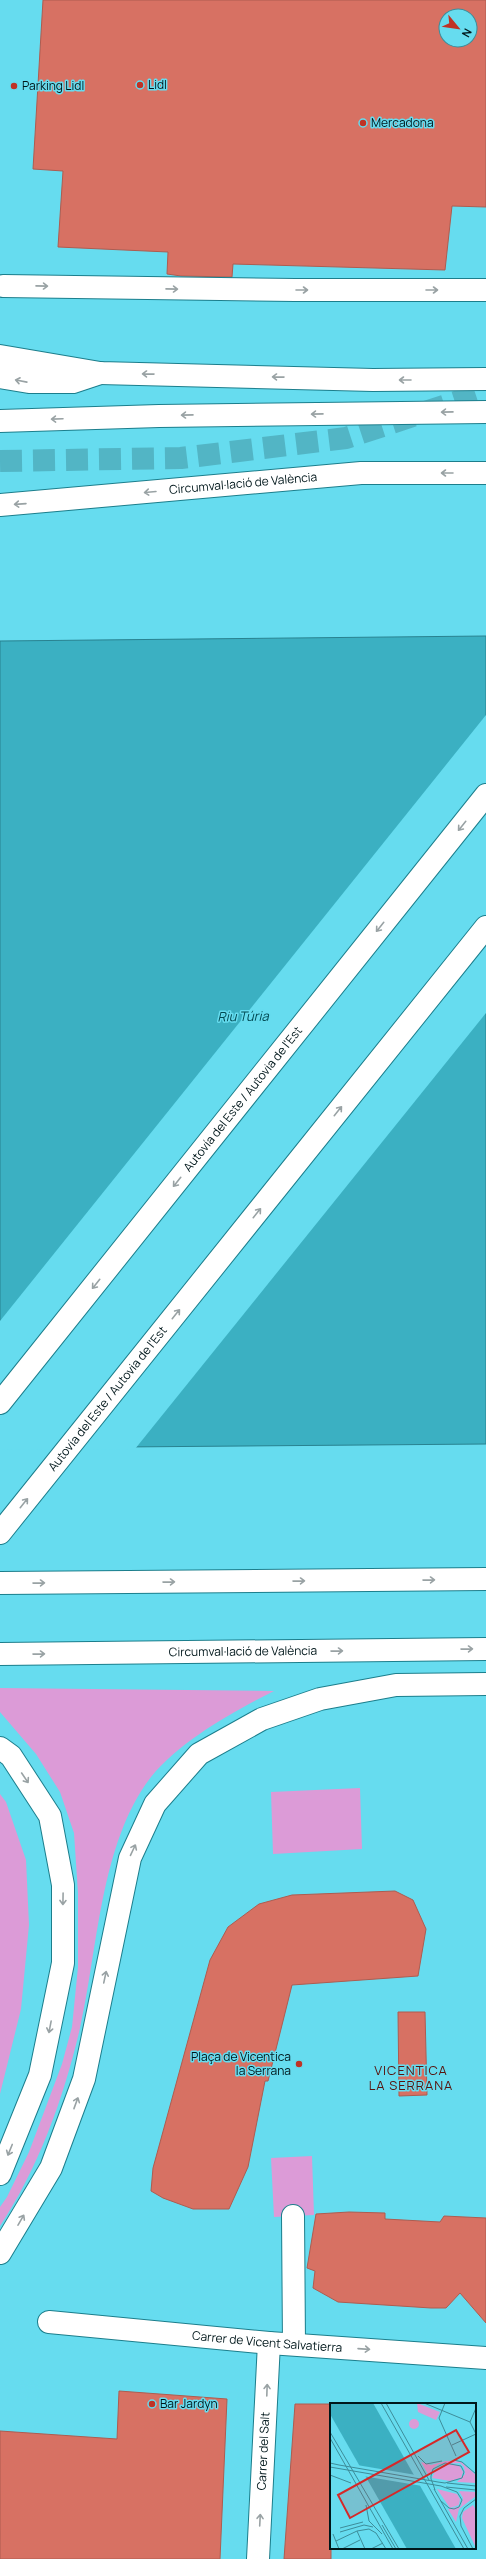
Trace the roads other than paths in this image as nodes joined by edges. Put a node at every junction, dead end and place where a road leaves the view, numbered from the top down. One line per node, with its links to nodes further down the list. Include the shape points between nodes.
1 (3, 286): 2 (main road, one-way to 2)
2 (486, 290)
3 (0, 356): 4 (main road)
4 (100, 373): 5 (main road, one-way to 5, via 73,382 29,382); 6 (main road, one-way to 4, via 373,380)
5 (0, 377)
6 (486, 379)
7 (486, 412): 8 (main road, one-way to 8, via 159,416)
8 (0, 421)
9 (486, 473): 10 (main road, Circumval·lació de València, one-way to 10, via 361,473)
10 (0, 505)
11 (486, 795): 13 (main road, Autovía del Este / Autovia de l'Est, one-way to 13)
12 (486, 927): 14 (main road, Autovía del Este / Autovia de l'Est, one-way to 12)
13 (0, 1403)
14 (0, 1533)
15 (486, 1579): 16 (main road, one-way to 15)
16 (0, 1583)
17 (486, 1649): 18 (main road, Circumval·lació de València, one-way to 17)
18 (0, 1654)
19 (486, 1684): 23 (main road, one-way to 19, via 51,2168 84,2080 130,1858 155,1804 199,1754 262,1719 320,1699 396,1685)
20 (0, 1748): 21 (main road, one-way to 21, via 11,1756 50,1816 63,1885 63,1963 40,2075)
21 (0, 2174)
22 (293, 2216): 26 (main road)
23 (0, 2253)
24 (49, 2322): 25 (main road, Carrer de Vicent Salvatierra)
25 (269, 2342): 26 (main road, Carrer de Vicent Salvatierra); 28 (main road, Carrer del Salt, one-way to 25)
26 (294, 2344): 27 (main road, Carrer de Vicent Salvatierra, one-way to 27)
27 (486, 2358)
28 (258, 2559)

